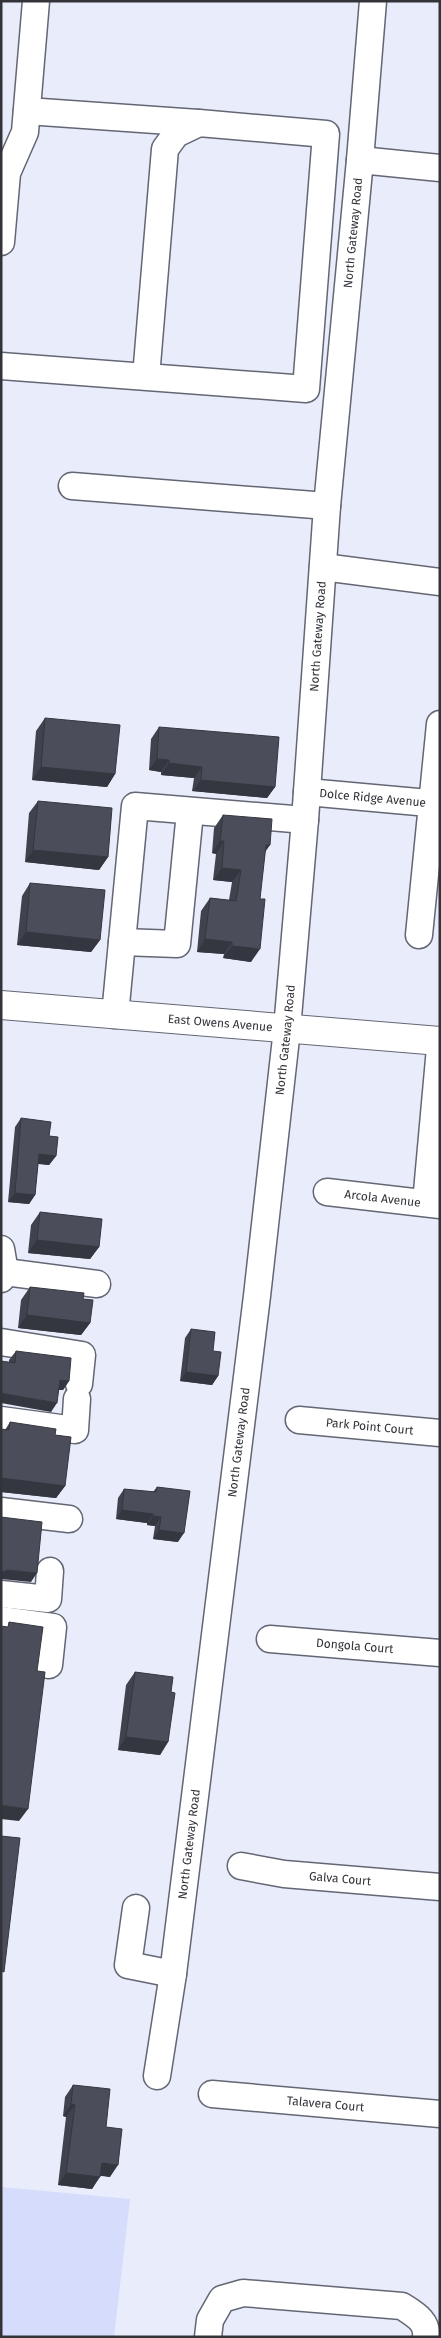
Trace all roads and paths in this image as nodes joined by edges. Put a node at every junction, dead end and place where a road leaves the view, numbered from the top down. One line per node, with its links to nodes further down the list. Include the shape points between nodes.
1 (36, 1): 3 (street)
2 (373, 1): 5 (street, North Gateway Road)
3 (27, 111): 4 (street); 7 (street, via 25,132 7,173)
4 (199, 123): 9 (street, via 176,134 165,149); 9 (street, via 326,134 306,389)
5 (360, 160): 6 (street); 11 (street, North Gateway Road)
6 (440, 168)
7 (1, 242)
8 (1, 366): 9 (street)
9 (146, 377)
10 (72, 486): 11 (street)
11 (327, 506): 12 (street, North Gateway Road)
12 (323, 567): 13 (street); 15 (street, North Gateway Road)
13 (440, 582)
14 (440, 724): 16 (street)
15 (307, 792): 16 (street, Dolce Ridge Avenue); 18 (street, North Gateway Road)
16 (435, 803): 19 (street)
17 (190, 812): 18 (street); 20 (street, via 177,944); 20 (street, via 134,806)
18 (305, 820): 23 (street, North Gateway Road)
19 (418, 935)
20 (122, 942): 22 (street)
21 (1, 1006): 22 (main road, East Owens Avenue)
22 (115, 1014): 23 (main road, East Owens Avenue)
23 (287, 1029): 24 (main road, East Owens Avenue); 45 (street, North Gateway Road)
24 (440, 1041)
25 (440, 1048): 27 (street)
26 (327, 1192): 27 (street, Arcola Avenue)
27 (433, 1204)
28 (3, 1266): 29 (street)
29 (97, 1284)
30 (1, 1342): 31 (street, via 82,1355 75,1430)
31 (1, 1420)
32 (299, 1420): 33 (street, Park Point Court)
33 (440, 1433)
34 (1, 1511): 35 (street)
35 (69, 1519)
36 (50, 1571): 37 (street, via 48,1599)
37 (1, 1594)
38 (1, 1620): 41 (street, via 53,1627)
39 (270, 1639): 40 (street, Dongola Court)
40 (440, 1653)
41 (49, 1665)
42 (241, 1866): 43 (street, Galva Court, via 284,1874)
43 (440, 1887)
44 (136, 1908): 45 (street, via 128,1965)
45 (173, 1974): 46 (street, North Gateway Road)
46 (157, 2076)
47 (212, 2094): 48 (street, Talavera Court)
48 (440, 2114)
49 (208, 2337): 50 (street, via 210,2320 222,2299 243,2293 402,2306 420,2317 427,2331)
50 (426, 2337)

